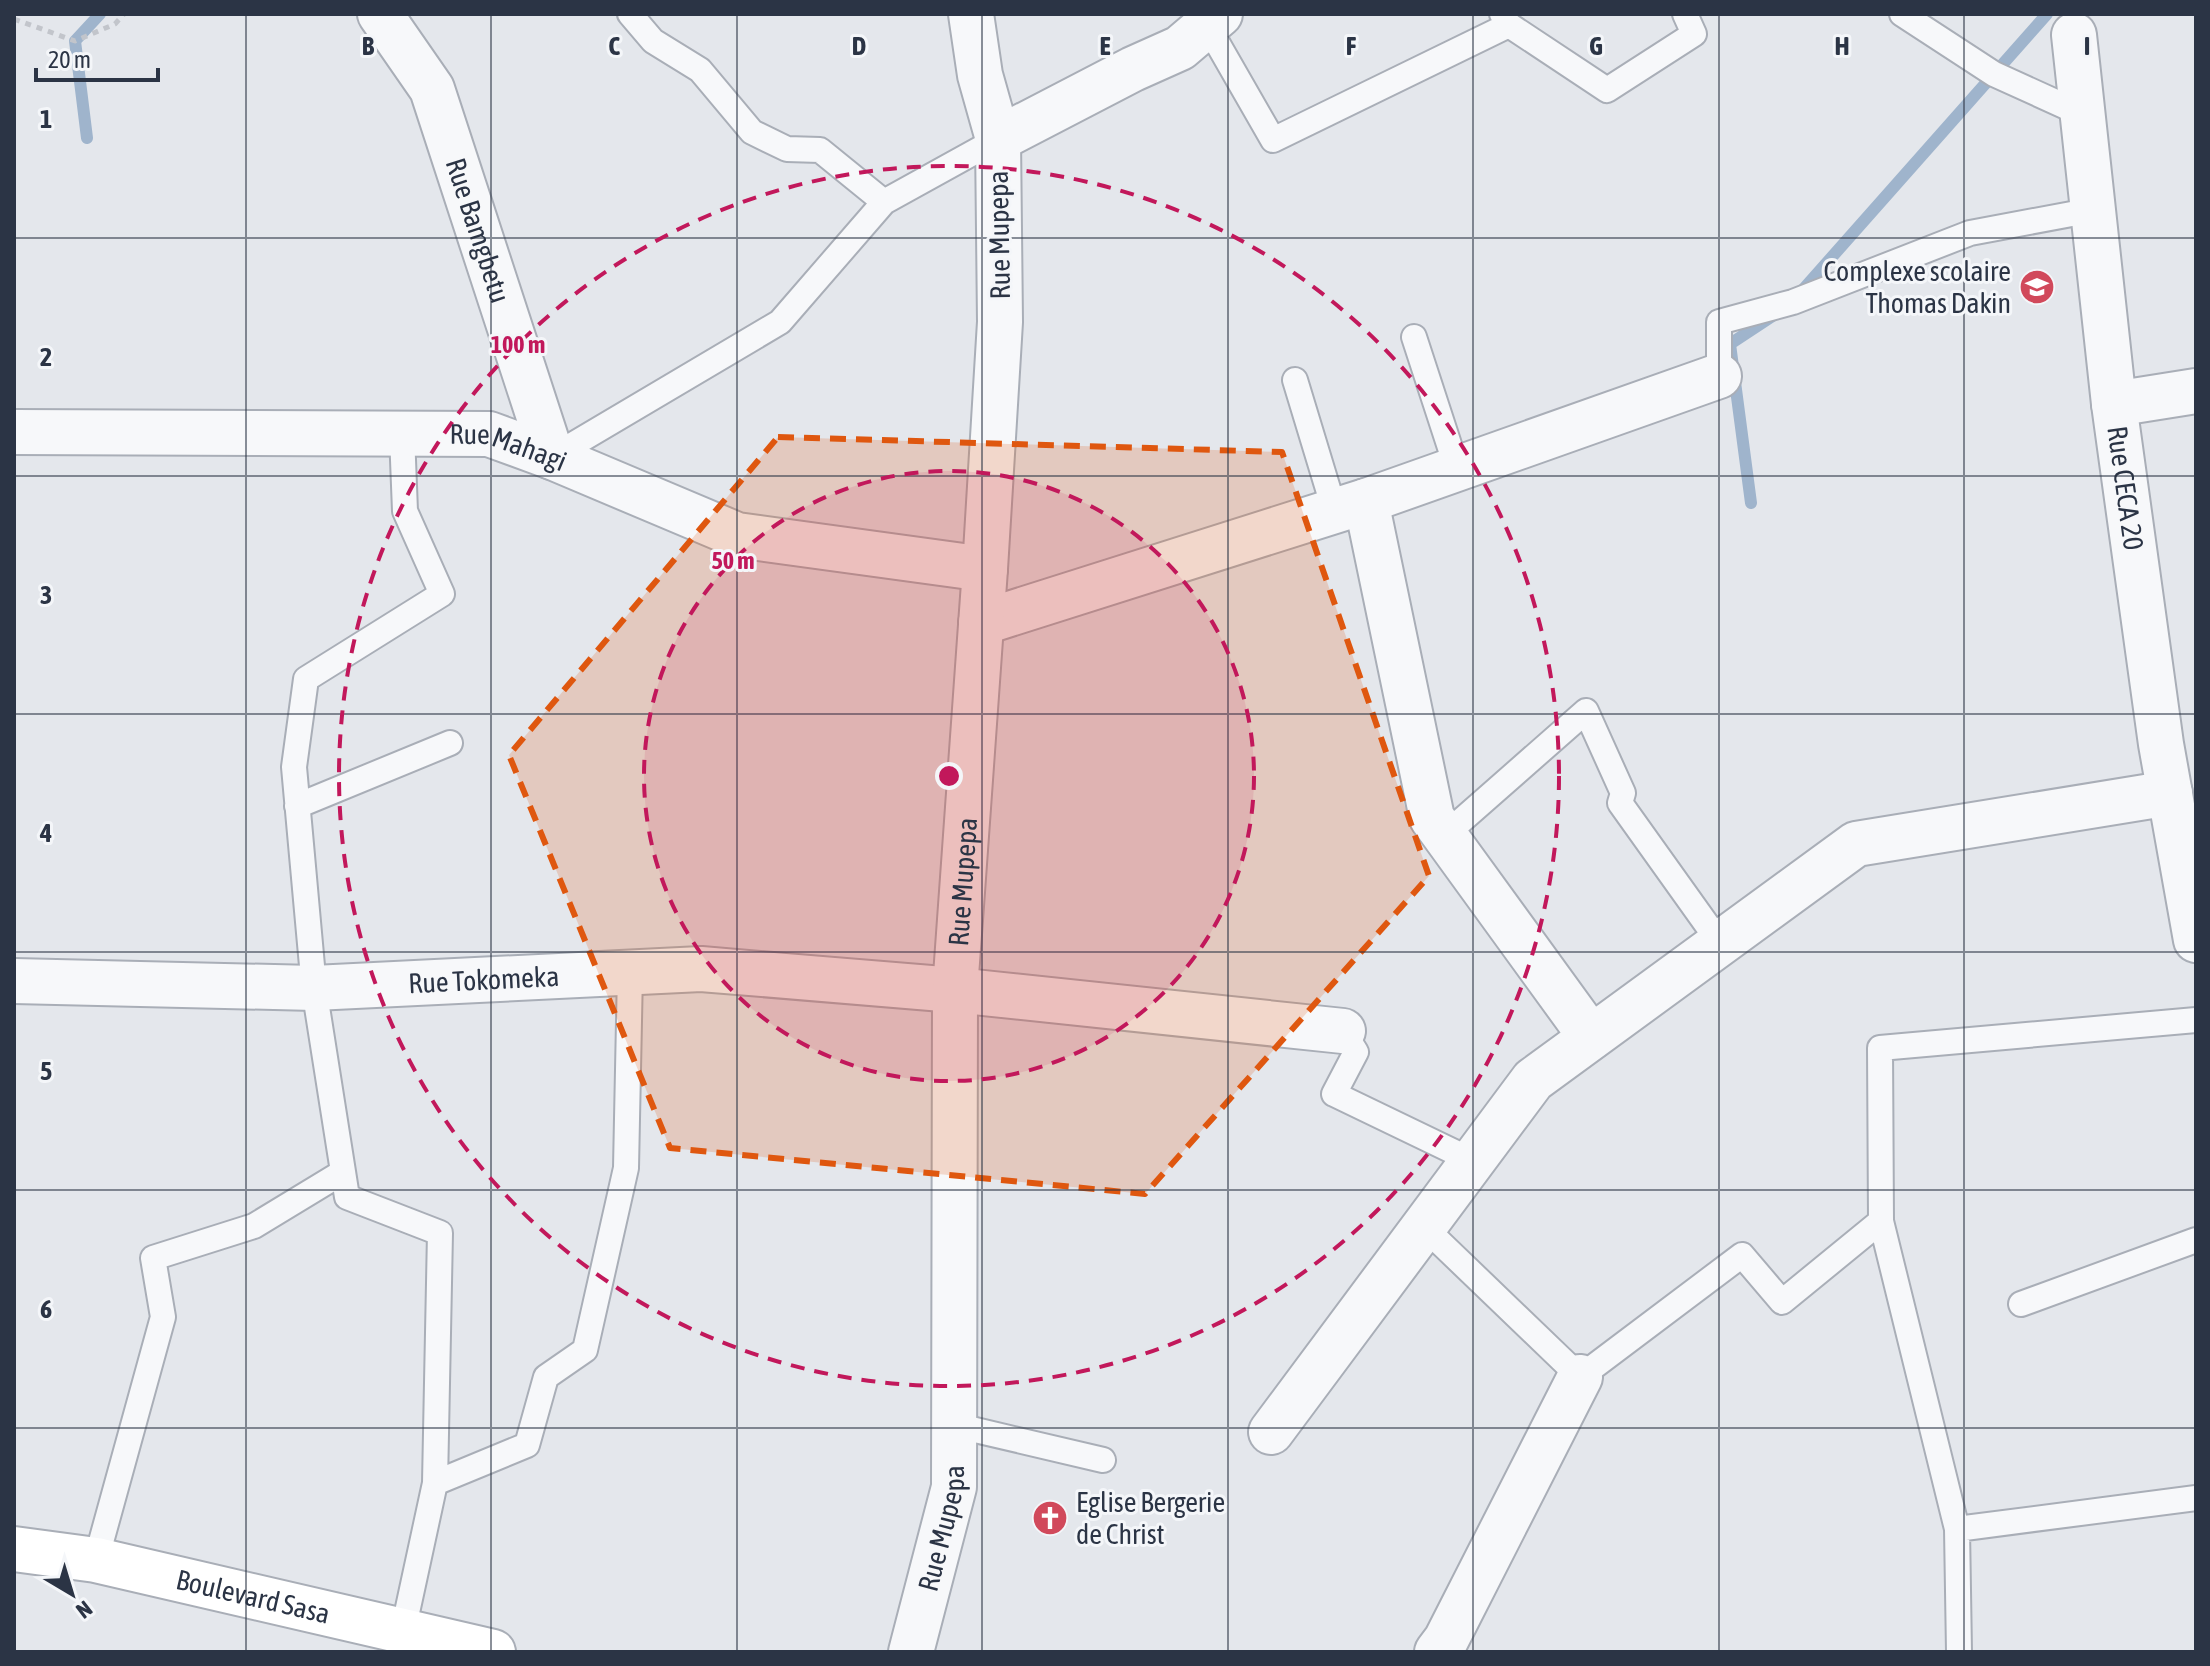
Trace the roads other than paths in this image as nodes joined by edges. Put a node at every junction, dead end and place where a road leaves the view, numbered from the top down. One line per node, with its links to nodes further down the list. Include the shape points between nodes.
1 (380, 14): 20 (street, Rue Bamgbetu, via 432,89)
2 (630, 14): 11 (lane, via 653,41 700,70 752,132 787,149 820,150)
3 (971, 14): 10 (street, Rue Mupepa, via 980,75)
4 (1685, 14): 7 (lane, via 1694,34 1607,90)
5 (1902, 14): 9 (lane, via 1994,74)
6 (1214, 19): 7 (lane, via 1273,140); 10 (street, via 1180,48)
7 (1506, 19)
8 (2074, 35): 9 (street, Rue CECA 20)
9 (2082, 114): 12 (street, Rue CECA 20)
10 (998, 139): 11 (lane); 23 (street, Rue Mupepa, via 1000,322)
11 (884, 202): 20 (lane, via 780,322)
12 (2093, 210): 14 (lane, via 1970,233 1793,302 1719,322); 17 (street, Rue CECA 20)
13 (1414, 337): 21 (lane)
14 (1719, 376): 21 (street)
15 (1295, 380): 22 (lane)
16 (2196, 391): 17 (street)
17 (2114, 404): 25 (street, Rue CECA 20)
18 (14, 432): 19 (street, Rue Mahagi)
19 (402, 434): 20 (street, Rue Mahagi, via 489,434); 28 (lane, via 405,511 442,594 306,679 294,767)
20 (552, 457): 23 (street, Rue Mahagi, via 737,535)
21 (1457, 469): 22 (street)
22 (1350, 506): 24 (street); 29 (street, via 1432,818)
23 (985, 569): 24 (street, Rue Mupepa)
24 (981, 623): 35 (street, Rue Mupepa)
25 (2179, 739): 27 (street, Rue CECA 20)
26 (450, 743): 28 (lane)
27 (2170, 793): 30 (street, Rue CECA 20); 31 (street, via 1856,844)
28 (297, 806): 34 (lane)
29 (1445, 835): 31 (lane, via 1586,711 1623,793 1620,803); 38 (street)
30 (2196, 940)
31 (1720, 943): 38 (street)
32 (630, 972): 34 (street, Rue Tokomeka); 35 (street, Rue Tokomeka, via 701,969); 49 (lane, via 626,1168 585,1350 546,1377 527,1445)
33 (14, 981): 34 (street, Rue Tokomeka)
34 (314, 988): 40 (lane)
35 (955, 990): 37 (street, Rue Tokomeka); 46 (street, Rue Mupepa)
36 (2196, 1020): 41 (lane, via 1880,1048)
37 (1343, 1031): 39 (lane, via 1356,1052 1334,1094)
38 (1591, 1037): 39 (street, via 1533,1080)
39 (1473, 1161): 42 (street)
40 (343, 1172): 49 (lane, via 347,1197 440,1233); 53 (lane, via 254,1226 153,1258 163,1317)
41 (1881, 1221): 45 (lane, via 1782,1302 1742,1255); 51 (lane)
42 (1424, 1227): 45 (lane); 47 (street)
43 (2196, 1240): 44 (lane)
44 (2021, 1304)
45 (1580, 1377): 57 (street)
46 (954, 1425): 48 (lane); 56 (street, Rue Mupepa, via 954,1487)
47 (1271, 1432)
48 (1103, 1460)
49 (435, 1483): 54 (lane)
50 (2196, 1498): 51 (lane)
51 (1957, 1529): 58 (lane)
52 (14, 1549): 53 (street, Boulevard Sasa)
53 (96, 1560): 54 (street, Boulevard Sasa)
54 (403, 1631): 55 (street, Boulevard Sasa)
55 (493, 1652)
56 (911, 1652)
57 (1437, 1652)
58 (1959, 1652)

